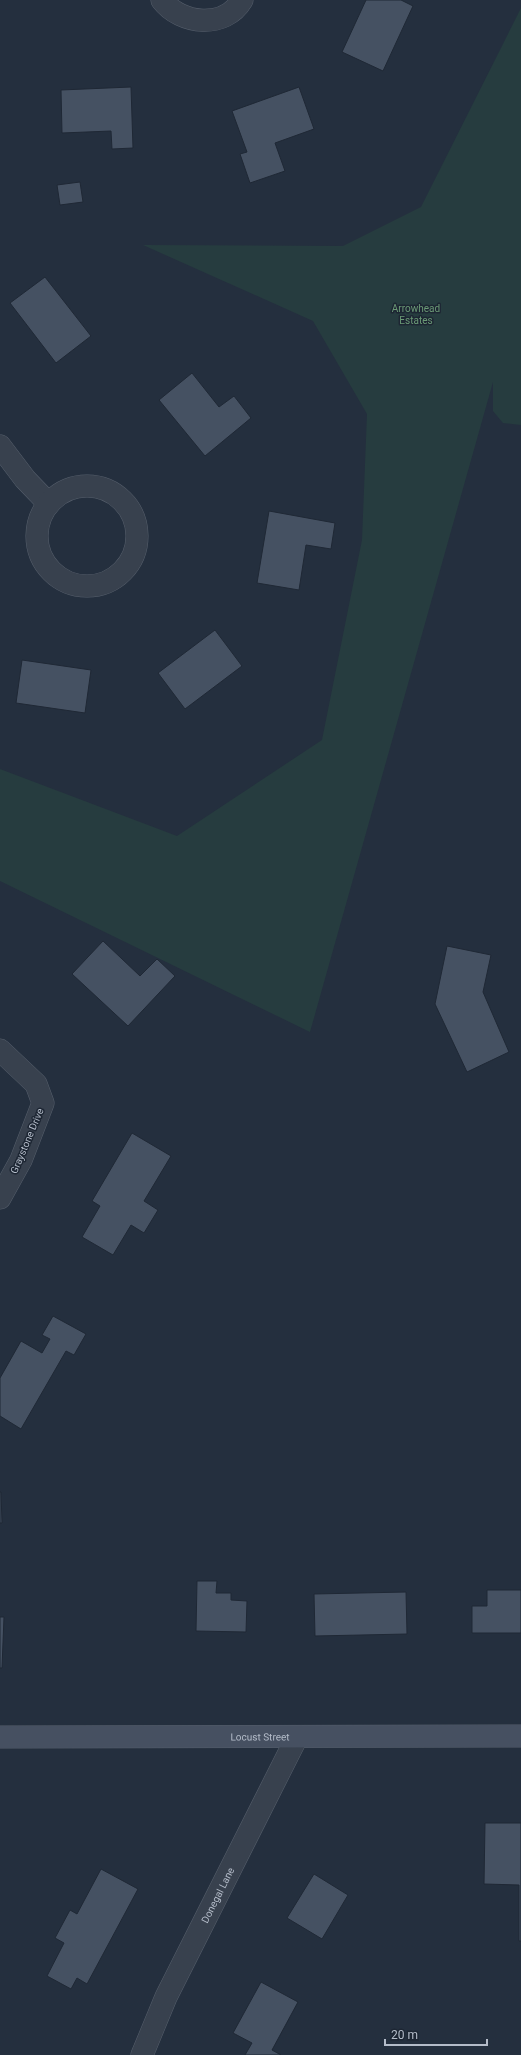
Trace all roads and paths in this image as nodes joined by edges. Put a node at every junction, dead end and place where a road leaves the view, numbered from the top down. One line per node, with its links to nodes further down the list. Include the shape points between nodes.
1 (162, 0): 2 (street, via 181,16 196,21 213,20 228,14)
2 (242, 0)
3 (0, 446): 4 (street)
4 (48, 503): 4 (street, via 57,495 79,486 97,487 114,493 123,501 135,522 136,546 126,568 117,576 97,585 74,585 54,574 46,566 37,546 38,523)
5 (0, 1050): 6 (street, Graystone Drive, via 36,1084 43,1103 21,1160)
6 (0, 1198)
7 (521, 1736): 9 (main road, Locust Street)
8 (0, 1737): 9 (main road, Locust Street)
9 (297, 1737): 10 (street, Donegal Lane, via 166,1997)
10 (142, 2055)

